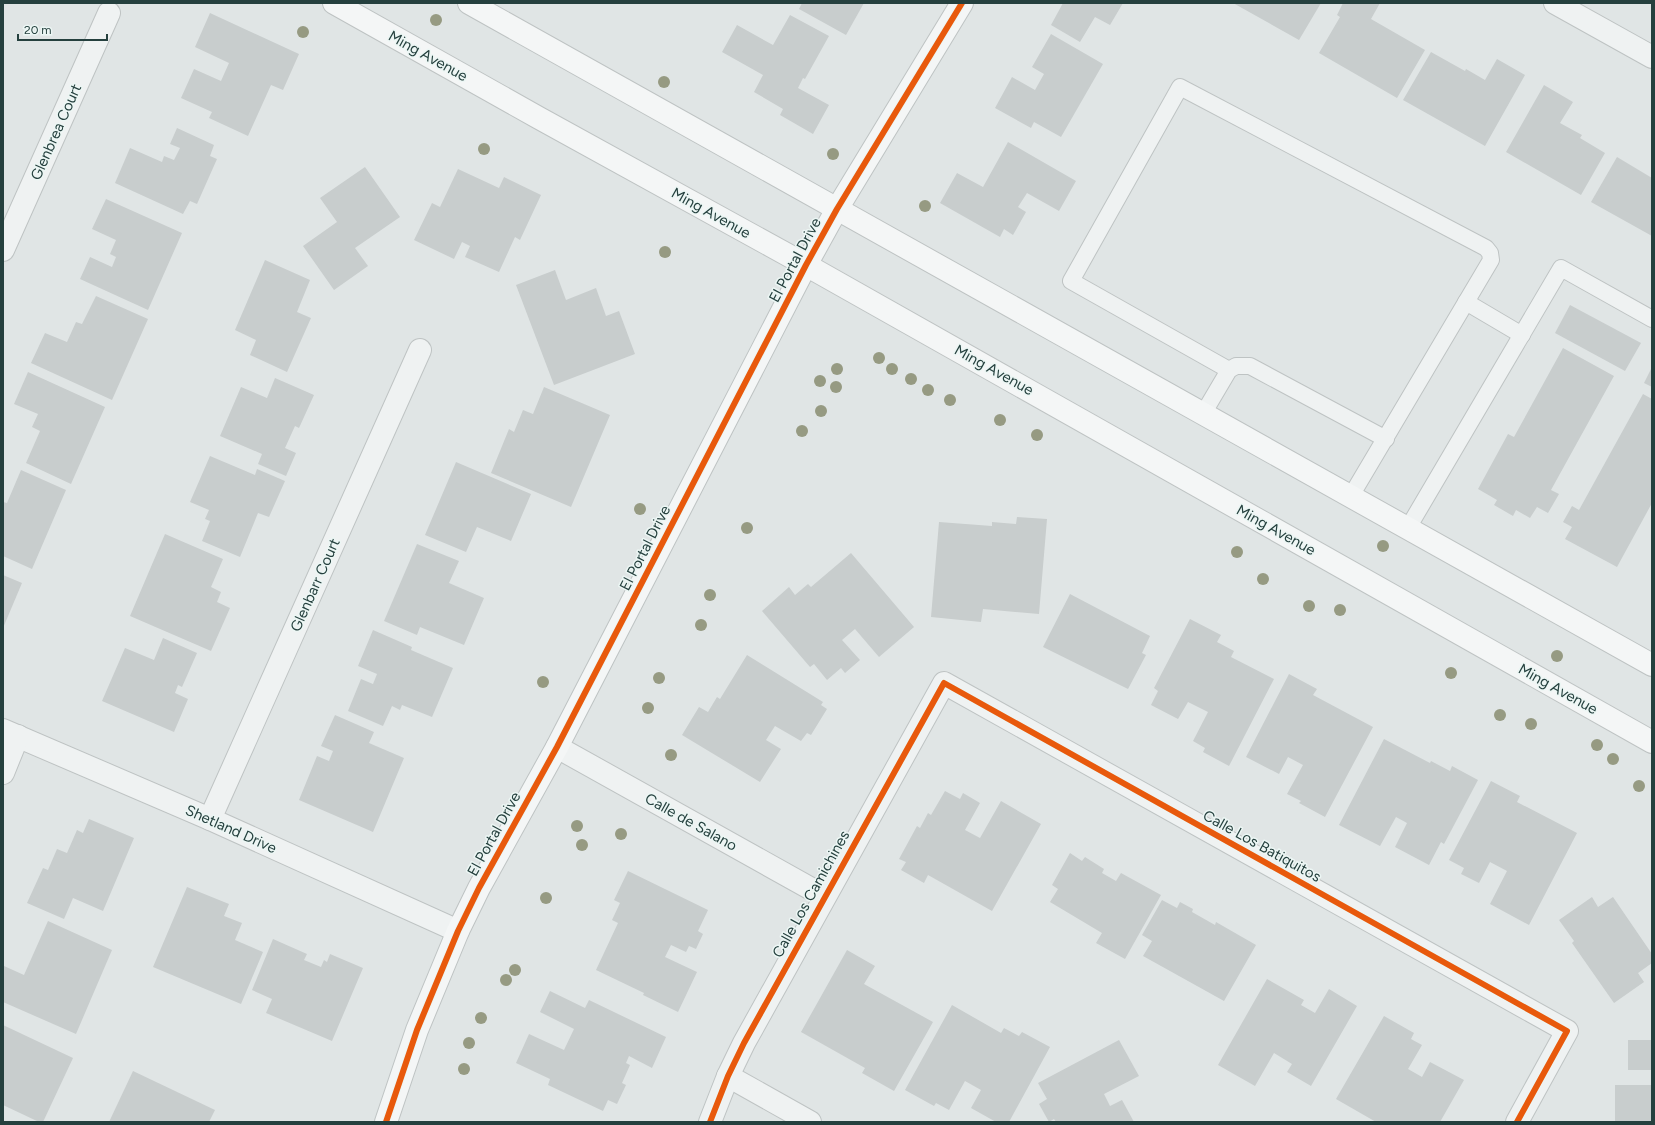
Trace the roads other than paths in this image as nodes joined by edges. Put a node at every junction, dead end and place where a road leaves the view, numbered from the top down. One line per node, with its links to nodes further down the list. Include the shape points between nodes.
1 (334, 3): 9 (main road, Ming Avenue)
2 (469, 3): 7 (main road)
3 (962, 3): 7 (main road, El Portal Drive)
4 (1555, 3): 6 (street)
5 (109, 13): 8 (street, Glenbrea Court)
6 (1652, 57)
7 (837, 209): 9 (main road, El Portal Drive); 15 (main road)
8 (3, 250)
9 (806, 265): 22 (main road, Ming Avenue); 23 (main road, El Portal Drive)
10 (1466, 302): 12 (lane); 14 (lane, via 1491,260 1486,248 1180,87 1071,281); 16 (lane)
11 (1652, 319): 12 (lane, via 1561,268)
12 (1522, 334): 18 (lane)
13 (420, 350): 25 (street, Glenbarr Court)
14 (1229, 370): 15 (lane); 16 (lane, via 1236,366 1250,366)
15 (1204, 414): 17 (main road)
16 (1386, 439): 17 (lane)
17 (1351, 496): 18 (main road)
18 (1408, 528): 19 (main road)
19 (1652, 665)
20 (944, 682): 26 (street, Calle Los Camichines); 32 (street, Calle Los Batiquitos, via 1567,1031)
21 (10, 733): 24 (street); 25 (street, Shetland Drive)
22 (1652, 742)
23 (557, 747): 26 (street, Calle de Salano); 27 (main road, El Portal Drive)
24 (3, 773)
25 (210, 819): 27 (street, Shetland Drive)
26 (824, 896): 28 (street, Calle Los Camichines)
27 (458, 931): 29 (main road, El Portal Drive, via 417,1030)
28 (728, 1076): 30 (street, Calle Los Camichines); 31 (street)
29 (386, 1122)
30 (710, 1122)
31 (810, 1122)
32 (1516, 1122)

